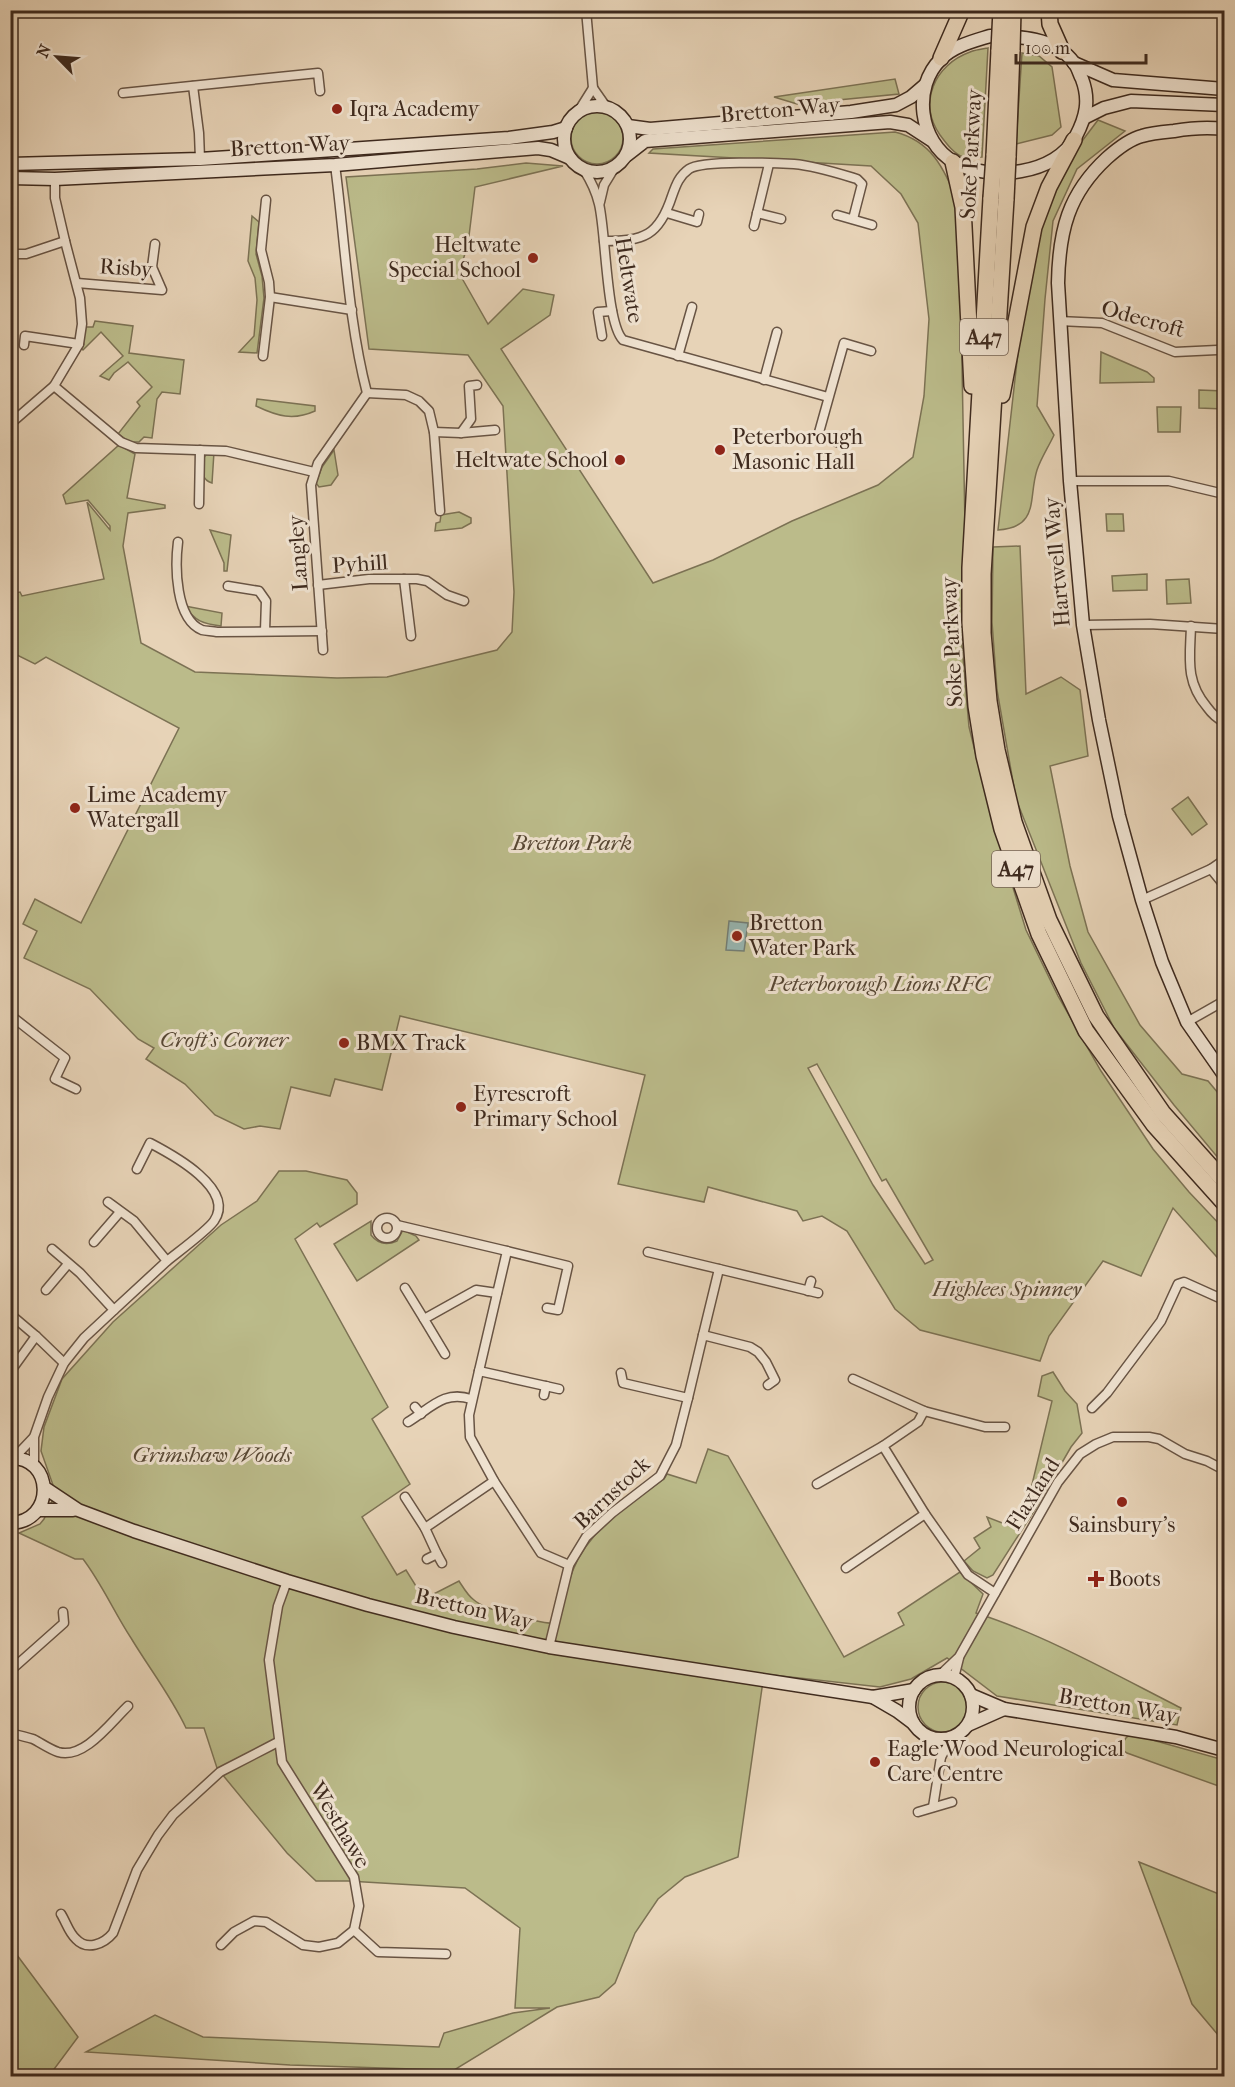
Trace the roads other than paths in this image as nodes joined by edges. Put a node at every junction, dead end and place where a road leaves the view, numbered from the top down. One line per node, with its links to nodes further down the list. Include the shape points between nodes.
1 (586, 10): 12 (street)
2 (962, 10): 8 (highway)
3 (1001, 10): 6 (highway, Soke Parkway / A47, bridge)
4 (1013, 10): 6 (highway, Soke Parkway / A47, bridge)
5 (1049, 10): 7 (highway, via 1050,24)
6 (1005, 50): 36 (highway, Soke Parkway / A47, bridge)
7 (1062, 51): 8 (street, via 1017,36 990,36 967,43); 9 (street)
8 (941, 58): 10 (street)
9 (1074, 63): 13 (street, via 1113,80); 19 (street, via 1084,84)
10 (925, 85): 20 (street, Bretton Way, via 896,105 851,112 650,129); 24 (street, via 924,125)
11 (193, 86): 14 (street, via 318,73); 15 (street); 27 (street)
12 (593, 88): 17 (street); 18 (street)
13 (1224, 89)
14 (320, 91)
15 (123, 93)
16 (1224, 105): 19 (street, via 1131,101)
17 (607, 108): 18 (street); 20 (street)
18 (578, 112): 21 (street)
19 (1086, 117): 23 (street)
20 (628, 126): 25 (street)
21 (566, 128): 26 (street, via 564,140); 27 (street, Bretton Way, via 509,138)
22 (1224, 129): 56 (street, Hartwell Way, via 1203,126 1140,136 1114,152 1089,175 1064,227 1058,257)
23 (1074, 140): 28 (street, via 1051,162 1022,172 973,169); 76 (highway, A47, via 1049,187 1034,227)
24 (934, 143): 25 (street, Bretton Way, via 908,125 890,122 645,141); 28 (street)
25 (627, 155): 32 (street)
26 (570, 158): 31 (street, Bretton Way, via 538,148); 33 (street)
27 (200, 159): 29 (street, Bretton Way)
28 (953, 162): 78 (highway, A47, via 963,207)
29 (10, 164)
30 (769, 164): 39 (street, via 707,164 691,168 678,181); 40 (street); 44 (street, via 794,164 861,176)
31 (335, 165): 35 (street, Bretton Way); 54 (street)
32 (615, 167): 33 (street, via 605,172); 38 (street, Heltwate)
33 (584, 170): 38 (street, Heltwate)
34 (10, 178): 35 (street, Bretton Way)
35 (56, 179): 48 (street, Risby)
36 (999, 198): 76 (highway, Soke Parkway / A47); 78 (highway, Soke Parkway / A47)
37 (266, 200): 52 (street, via 261,250)
38 (599, 204): 47 (street, Heltwate)
39 (666, 213): 41 (street, via 697,222); 47 (street, via 656,228 641,238)
40 (757, 213): 43 (street); 46 (street)
41 (699, 214)
42 (837, 215): 44 (street)
43 (781, 219)
44 (853, 219): 45 (street)
45 (872, 225)
46 (754, 226)
47 (604, 241): 55 (street, Heltwate)
48 (65, 242): 50 (street, via 26,254); 51 (street, Risby)
49 (155, 244): 51 (street, Risby, via 152,267 162,290)
50 (10, 254)
51 (77, 283): 59 (street, Risby, via 82,324)
52 (270, 297): 54 (street); 63 (street)
53 (692, 307): 64 (street)
54 (352, 310): 68 (street)
55 (612, 310): 58 (street, via 598,312); 64 (street, Heltwate, via 616,330 623,340)
56 (1059, 321): 61 (street, Odecroft, via 1102,323 1175,352); 79 (street, Hartwell Way)
57 (777, 332): 65 (street)
58 (602, 336)
59 (79, 344): 60 (street, via 25,336); 67 (street, Risby)
60 (24, 345)
61 (1217, 350)
62 (871, 351): 69 (street, via 844,344)
63 (263, 356)
64 (678, 356): 65 (street)
65 (764, 380): 69 (street)
66 (477, 385): 73 (street, via 469,386 471,419)
67 (54, 386): 70 (street, Risby); 75 (street, via 121,442 136,448)
68 (367, 393): 72 (street, via 406,395 419,401 429,411); 77 (street, Langley)
69 (828, 398): 74 (street, via 818,435)
70 (10, 424)
71 (495, 430): 73 (street)
72 (434, 432): 73 (street); 82 (street)
73 (460, 434)
74 (843, 444)
75 (200, 450): 77 (street, via 226,450); 81 (street)
76 (990, 462): 106 (highway, Soke Parkway / A47, via 983,633 997,750 1014,822 1049,920 1096,1016 1163,1113)
77 (314, 472): 85 (street, Langley, via 310,486)
78 (976, 476): 108 (highway, Soke Parkway / A47, via 970,568 975,694 984,756 1002,829 1039,934 1086,1031 1154,1125)
79 (1070, 481): 80 (street, via 1169,481); 88 (street, Hartwell Way)
80 (1224, 494)
81 (198, 504)
82 (440, 511)
83 (178, 542): 91 (street, via 181,599 188,618 202,630)
84 (404, 579): 85 (street, Pyhill); 87 (street, Pyhill, via 427,581); 93 (street, Pyhill)
85 (318, 585): 92 (street, Langley)
86 (228, 586): 91 (street, Langley, via 259,591 266,601)
87 (464, 601)
88 (1083, 625): 89 (street); 99 (street, Hartwell Way, via 1119,816)
89 (1191, 626): 90 (street); 95 (street, via 1190,674 1196,694)
90 (1224, 629)
91 (265, 631): 92 (street)
92 (322, 631): 94 (street, Langley)
93 (411, 636)
94 (323, 650)
95 (1224, 722)
96 (1224, 860): 97 (street)
97 (1211, 869): 98 (street); 99 (street)
98 (1224, 885)
99 (1142, 900): 102 (street, Hartwell Way)
100 (1224, 1001): 102 (street)
101 (10, 1015): 104 (street, via 65,1058 55,1079)
102 (1187, 1022): 103 (street, Hartwell Way)
103 (1224, 1075)
104 (76, 1089)
105 (137, 1169): 115 (street, via 150,1143 180,1158 215,1191 219,1207 214,1221)
106 (1224, 1181)
107 (108, 1202): 109 (street)
108 (1224, 1203)
109 (120, 1212): 111 (street); 115 (street, via 134,1221)
110 (397, 1225): 114 (street)
111 (94, 1242)
112 (660, 1245): 117 (street, via 652,1254)
113 (52, 1250): 116 (street)
114 (507, 1251): 122 (street); 125 (street, via 568,1266 558,1310)
115 (168, 1261): 126 (street)
116 (68, 1264): 120 (street); 126 (street)
117 (719, 1269): 121 (street); 129 (street, Barnstock)
118 (811, 1281): 121 (street)
119 (405, 1288): 128 (street)
120 (46, 1290)
121 (808, 1291): 123 (street)
122 (497, 1293): 128 (street, via 476,1290); 133 (street)
123 (818, 1293)
124 (1224, 1300): 141 (street, via 1184,1282 1178,1284 1161,1321)
125 (548, 1308)
126 (114, 1310): 132 (street)
127 (10, 1314): 130 (street)
128 (424, 1319): 131 (street)
129 (703, 1335): 137 (street, via 758,1352 776,1380); 139 (street, Barnstock)
130 (36, 1336): 132 (street); 134 (street)
131 (445, 1354)
132 (64, 1363): 145 (street)
133 (479, 1371): 138 (street, via 545,1390); 140 (street)
134 (10, 1372)
135 (621, 1372): 139 (street, via 623,1383)
136 (853, 1379): 142 (street)
137 (768, 1385)
138 (559, 1389)
139 (688, 1398): 162 (street, Barnstock, via 676,1445 660,1476 586,1537)
140 (471, 1399): 143 (street, via 458,1395 444,1398 418,1410); 150 (street, via 470,1437)
141 (1092, 1408)
142 (924, 1411): 144 (street, via 985,1427); 146 (street, via 918,1422)
143 (408, 1422)
144 (1005, 1427)
145 (34, 1437): 147 (street); 148 (street)
146 (883, 1446): 151 (street); 156 (street)
147 (13, 1457): 148 (street)
148 (34, 1466): 152 (street)
149 (1224, 1470): 165 (street, Flaxland, via 1159,1439 1113,1437 1096,1444 1080,1454 1058,1482)
150 (494, 1481): 158 (street); 162 (street, via 541,1553)
151 (817, 1484)
152 (45, 1488): 154 (street); 155 (street, Bretton Way)
153 (405, 1497): 158 (street)
154 (39, 1509): 155 (street, Bretton Way); 157 (street)
155 (78, 1510): 164 (street, Bretton Way)
156 (925, 1514): 163 (street); 165 (street, via 968,1575)
157 (12, 1524)
158 (425, 1528): 159 (street)
159 (437, 1554): 160 (street); 161 (street)
160 (427, 1559)
161 (442, 1563)
162 (569, 1565): 167 (street, Barnstock)
163 (846, 1568)
164 (287, 1581): 167 (street, Bretton Way, via 441,1624); 182 (street, Westhawe, via 269,1660)
165 (995, 1593): 168 (street, Flaxland)
166 (63, 1612): 169 (street, via 67,1625)
167 (549, 1647): 174 (street, Bretton Way)
168 (959, 1657): 170 (street, Flaxland); 171 (street, Flaxland)
169 (10, 1671)
170 (940, 1675): 171 (street); 172 (street, via 925,1680)
171 (954, 1678): 173 (street)
172 (914, 1690): 174 (street, Bretton Way); 177 (street, via 909,1707)
173 (971, 1695): 176 (street, Bretton Way); 178 (street, via 973,1713)
174 (873, 1697): 177 (street, Bretton Way)
175 (128, 1706): 179 (street, via 117,1711 96,1737 68,1754)
176 (1004, 1709): 178 (street); 183 (street, Bretton Way, via 1176,1737)
177 (913, 1723): 180 (street)
178 (968, 1725): 181 (street)
179 (10, 1733)
180 (924, 1735): 181 (street, via 933,1739); 184 (street)
181 (952, 1738): 184 (street)
182 (278, 1742): 188 (street, via 220,1772 173,1815 137,1870 108,1939 91,1946 83,1944 76,1940); 189 (street, Westhawe, via 282,1762 354,1877 359,1906)
183 (1224, 1750)
184 (941, 1757): 186 (street)
185 (952, 1802): 186 (street)
186 (933, 1806): 187 (street)
187 (918, 1812)
188 (66, 1918)
189 (354, 1930): 190 (street, via 338,1943 319,1947 303,1945 266,1922 254,1921 242,1926 233,1940); 191 (street, via 378,1952)
190 (221, 1945)
191 (446, 1954)

